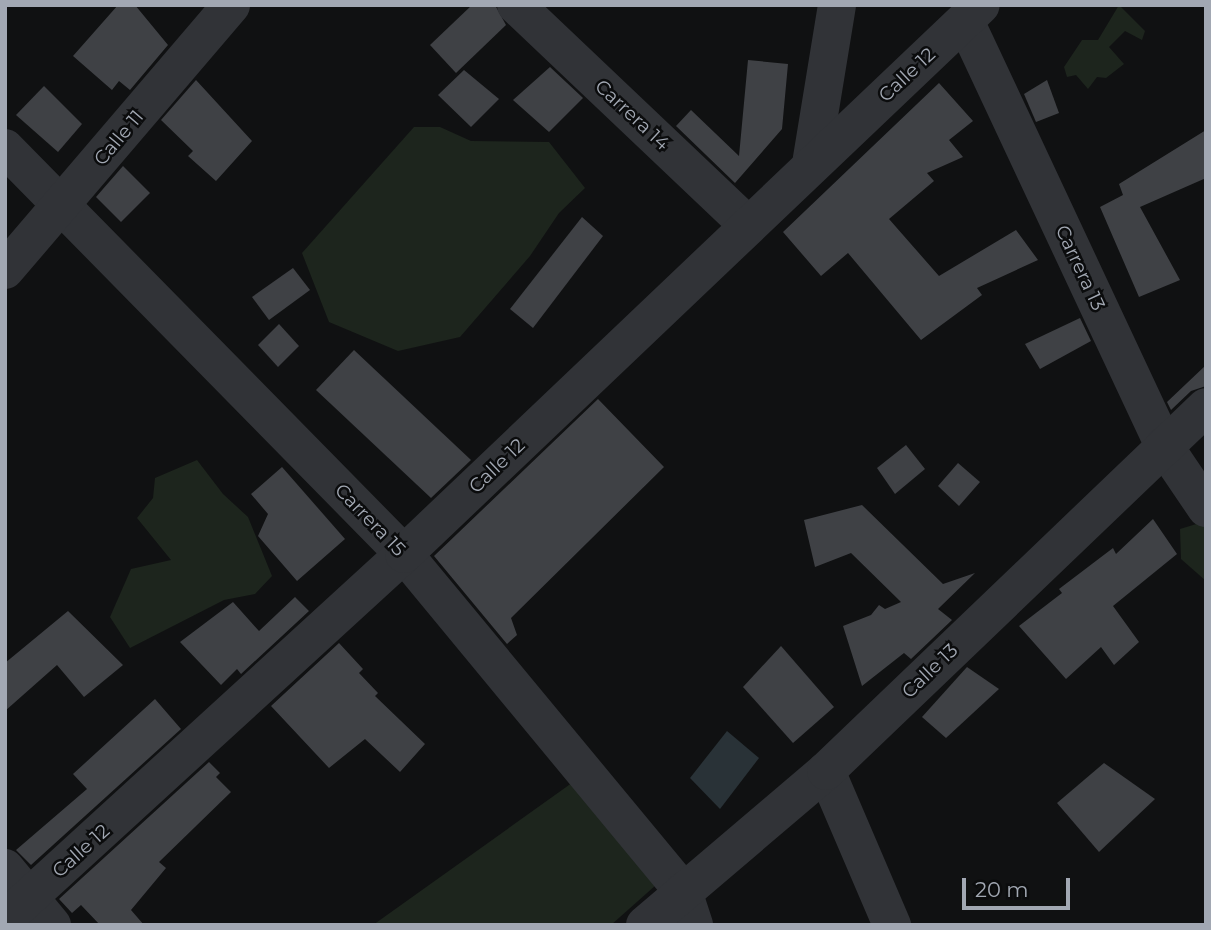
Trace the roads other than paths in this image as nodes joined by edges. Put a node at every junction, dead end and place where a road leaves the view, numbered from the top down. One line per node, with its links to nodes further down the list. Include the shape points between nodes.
1 (231, 5): 7 (street, Calle 11)
2 (516, 5): 8 (street, Carrera 14)
3 (836, 5): 6 (street)
4 (973, 13): 6 (street, Calle 12); 11 (street, Carrera 13)
5 (5, 148): 7 (street, Carrera 15)
6 (811, 164): 8 (street, Calle 12)
7 (64, 203): 9 (street, Calle 11); 13 (street, Carrera 15)
8 (748, 225): 13 (street, Calle 12)
9 (5, 270)
10 (1206, 407): 11 (street, Calle 13)
11 (1164, 446): 12 (street, Carrera 13); 14 (street, Calle 13)
12 (1206, 508)
13 (404, 554): 16 (street, Carrera 15); 17 (street, Calle 12)
14 (826, 771): 16 (street, Calle 13); 19 (street)
15 (5, 868): 17 (street)
16 (689, 908): 18 (street, Calle 13)
17 (29, 914)
18 (645, 925)
19 (892, 925)

